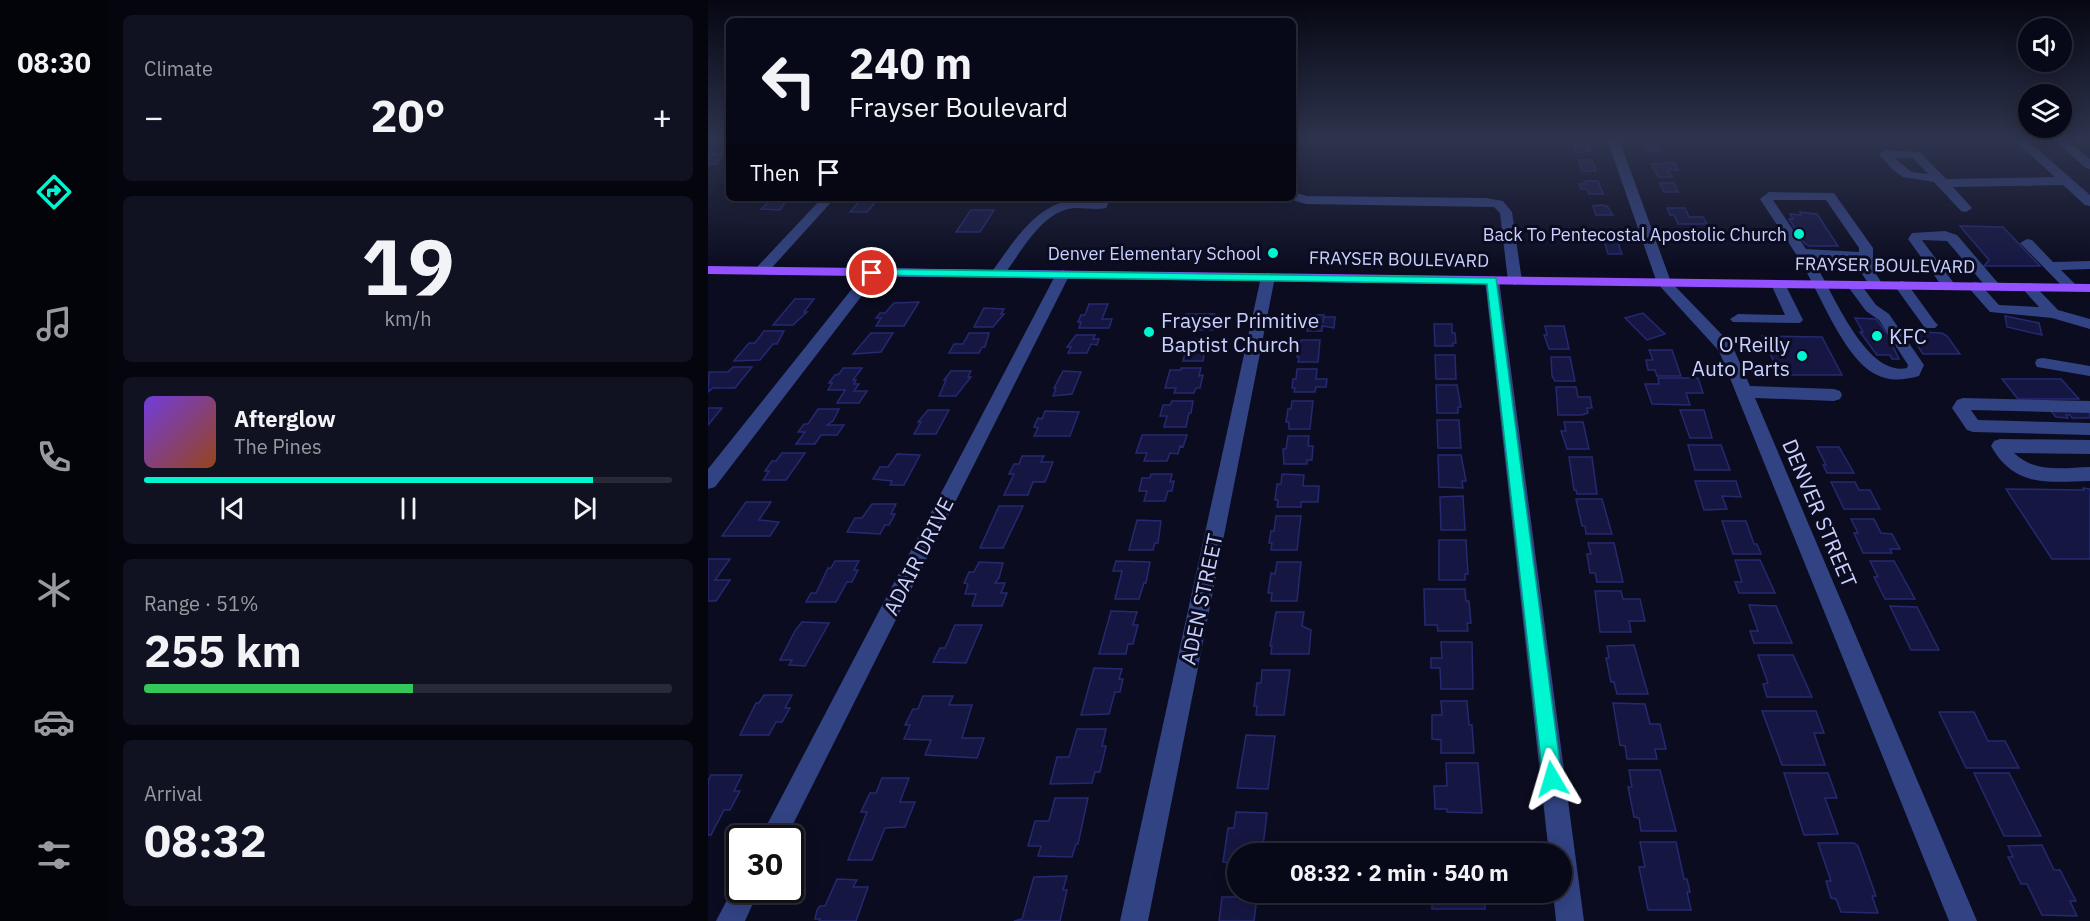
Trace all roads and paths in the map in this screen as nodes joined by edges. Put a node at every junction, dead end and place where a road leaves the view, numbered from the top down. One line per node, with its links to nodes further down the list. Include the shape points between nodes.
1 (1628, 182): 24 (street, DENVER STREET)
2 (1941, 182): 10 (street)
3 (2067, 182): 4 (street)
4 (2076, 190): 5 (street); 9 (street)
5 (2090, 190)
6 (1296, 197): 23 (street, via 1498,204 1506,212)
7 (826, 201): 17 (street)
8 (1103, 201): 19 (street, via 1101,205 1068,205 1051,210)
9 (2090, 202)
10 (1966, 208)
11 (2027, 243): 15 (street)
12 (1802, 253): 13 (street); 13 (street, via 1766,199 1769,196 1830,196 1866,248); 26 (street)
13 (1866, 256): 28 (street, via 1866,269)
14 (2090, 265): 15 (street)
15 (2049, 266): 34 (street)
16 (708, 270): 17 (main road, FRAYSER BOULEVARD)
17 (762, 270): 18 (main road, FRAYSER BOULEVARD)
18 (872, 273): 19 (main road, FRAYSER BOULEVARD); 48 (street)
19 (998, 273): 20 (main road, FRAYSER BOULEVARD)
20 (1064, 274): 21 (main road, FRAYSER BOULEVARD); 49 (street, ADAIR DRIVE)
21 (1268, 277): 22 (main road, FRAYSER BOULEVARD); 52 (street, ADEN STREET)
22 (1492, 280): 23 (main road, FRAYSER BOULEVARD); 53 (street)
23 (1515, 281): 24 (main road, FRAYSER BOULEVARD)
24 (1664, 283): 25 (main road, FRAYSER BOULEVARD); 42 (street, DENVER STREET, via 1726,349)
25 (1778, 284): 26 (main road, FRAYSER BOULEVARD); 37 (street, via 1795,320)
26 (1819, 284): 27 (main road, FRAYSER BOULEVARD); 27 (street, via 1858,351 1874,367 1891,376 1904,377 1913,372 1916,365 1884,317 1865,302)
27 (1854, 285): 28 (main road, FRAYSER BOULEVARD)
28 (1876, 285): 29 (main road, FRAYSER BOULEVARD)
29 (1901, 285): 30 (main road, FRAYSER BOULEVARD); 39 (street)
30 (1949, 286): 31 (main road, FRAYSER BOULEVARD); 32 (street, via 1915,239 1917,236 1952,238)
31 (1974, 286): 32 (main road, FRAYSER BOULEVARD); 36 (street, via 1995,309)
32 (1993, 286): 33 (main road, FRAYSER BOULEVARD)
33 (2028, 287): 34 (main road, FRAYSER BOULEVARD); 36 (street)
34 (2071, 287): 35 (main road, FRAYSER BOULEVARD)
35 (2090, 288)
36 (2053, 313): 38 (street)
37 (1738, 319)
38 (2090, 324)
39 (1929, 325)
40 (2043, 363): 41 (street)
41 (2087, 373)
42 (1744, 392): 43 (street); 54 (street, DENVER STREET)
43 (1834, 394)
44 (2090, 407): 45 (street, via 1963,404 1960,408 1973,426)
45 (2090, 429)
46 (2090, 447): 47 (street, via 2000,446 2015,468 2025,473)
47 (2090, 474)
48 (708, 482)
49 (780, 825)
50 (739, 903): 51 (street)
51 (730, 921)
52 (1134, 921)
53 (1570, 921)
54 (1963, 921)

